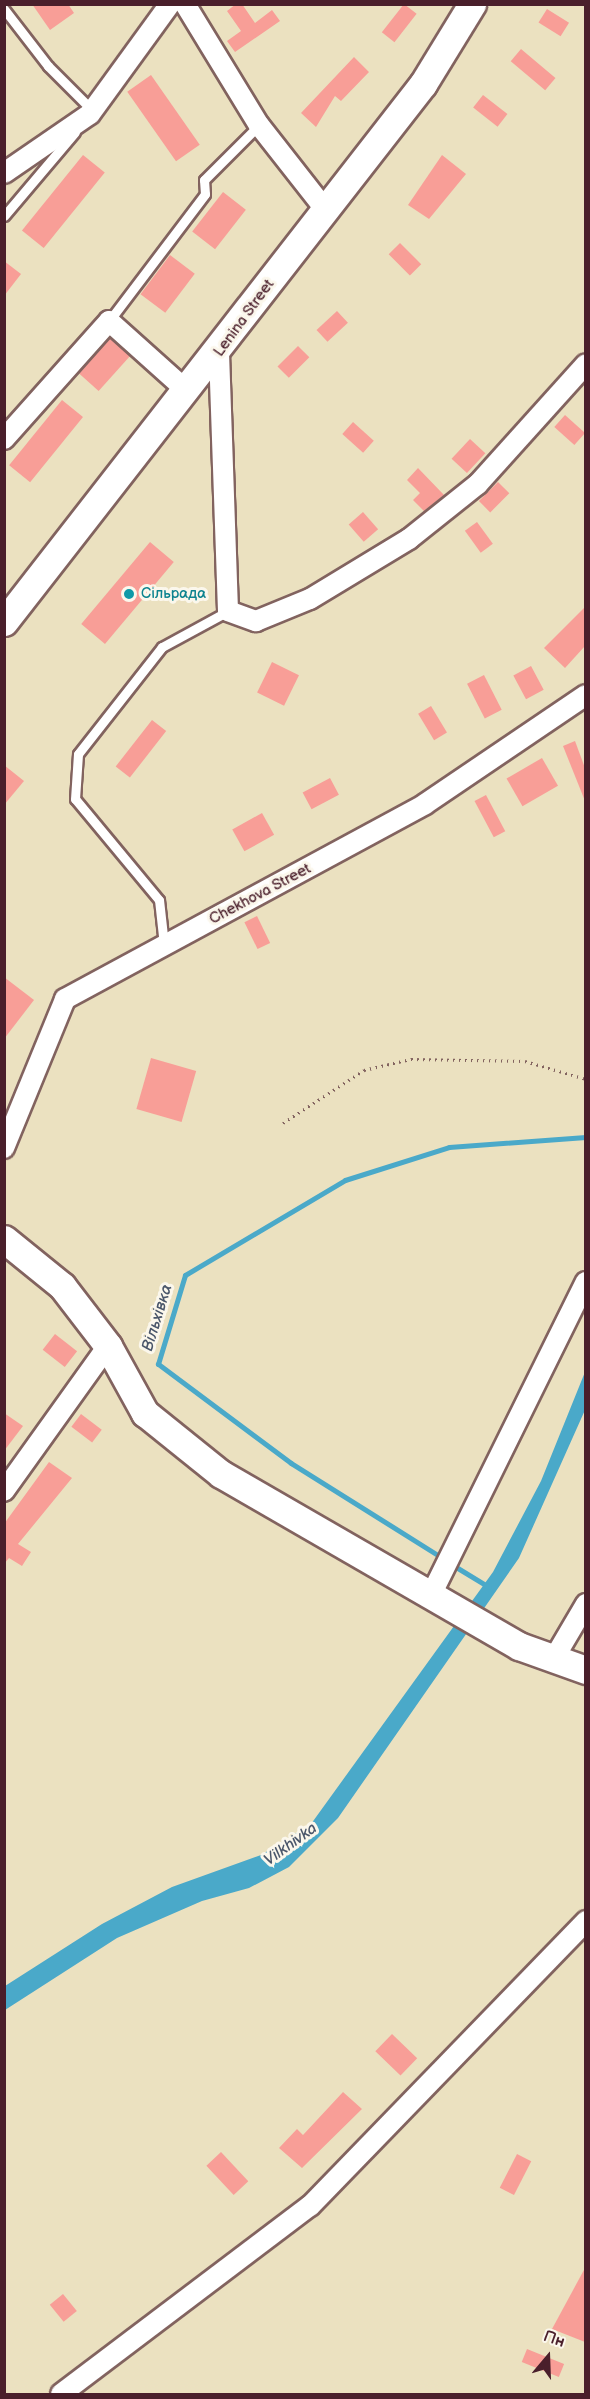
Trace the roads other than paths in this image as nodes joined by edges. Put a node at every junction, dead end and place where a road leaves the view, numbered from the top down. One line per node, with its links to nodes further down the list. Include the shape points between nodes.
1 (170, 4): 5 (street)
2 (185, 4): 6 (street)
3 (472, 4): 8 (street, Lenina Street, via 423,84)
4 (4, 9): 5 (lane, via 48,66)
5 (92, 113): 7 (street); 9 (lane)
6 (259, 125): 8 (street); 10 (lane, via 204,180 205,194)
7 (5, 173)
8 (324, 208): 11 (street, Lenina Street)
9 (4, 216)
10 (109, 321): 13 (street); 14 (street)
11 (219, 353): 13 (street, Lenina Street); 15 (street)
12 (585, 364): 15 (street, via 478,484 409,539 310,599 256,621)
13 (188, 392): 16 (street, Lenina Street)
14 (4, 439)
15 (228, 611): 18 (lane, via 162,647 78,754 75,799 159,900)
16 (4, 622)
17 (585, 695): 18 (street, Chekhova Street, via 425,804)
18 (164, 945): 19 (street, Chekhova Street, via 65,999)
19 (4, 1148)
20 (4, 1239): 22 (street, via 62,1286)
21 (585, 1282): 24 (street)
22 (108, 1346): 23 (street); 24 (street, via 145,1413 221,1474)
23 (4, 1491)
24 (441, 1598): 26 (street, via 519,1646)
25 (585, 1604): 26 (street)
26 (553, 1660): 27 (street)
27 (585, 1670)
28 (585, 1921): 29 (street, via 310,2206)
29 (61, 2394)

